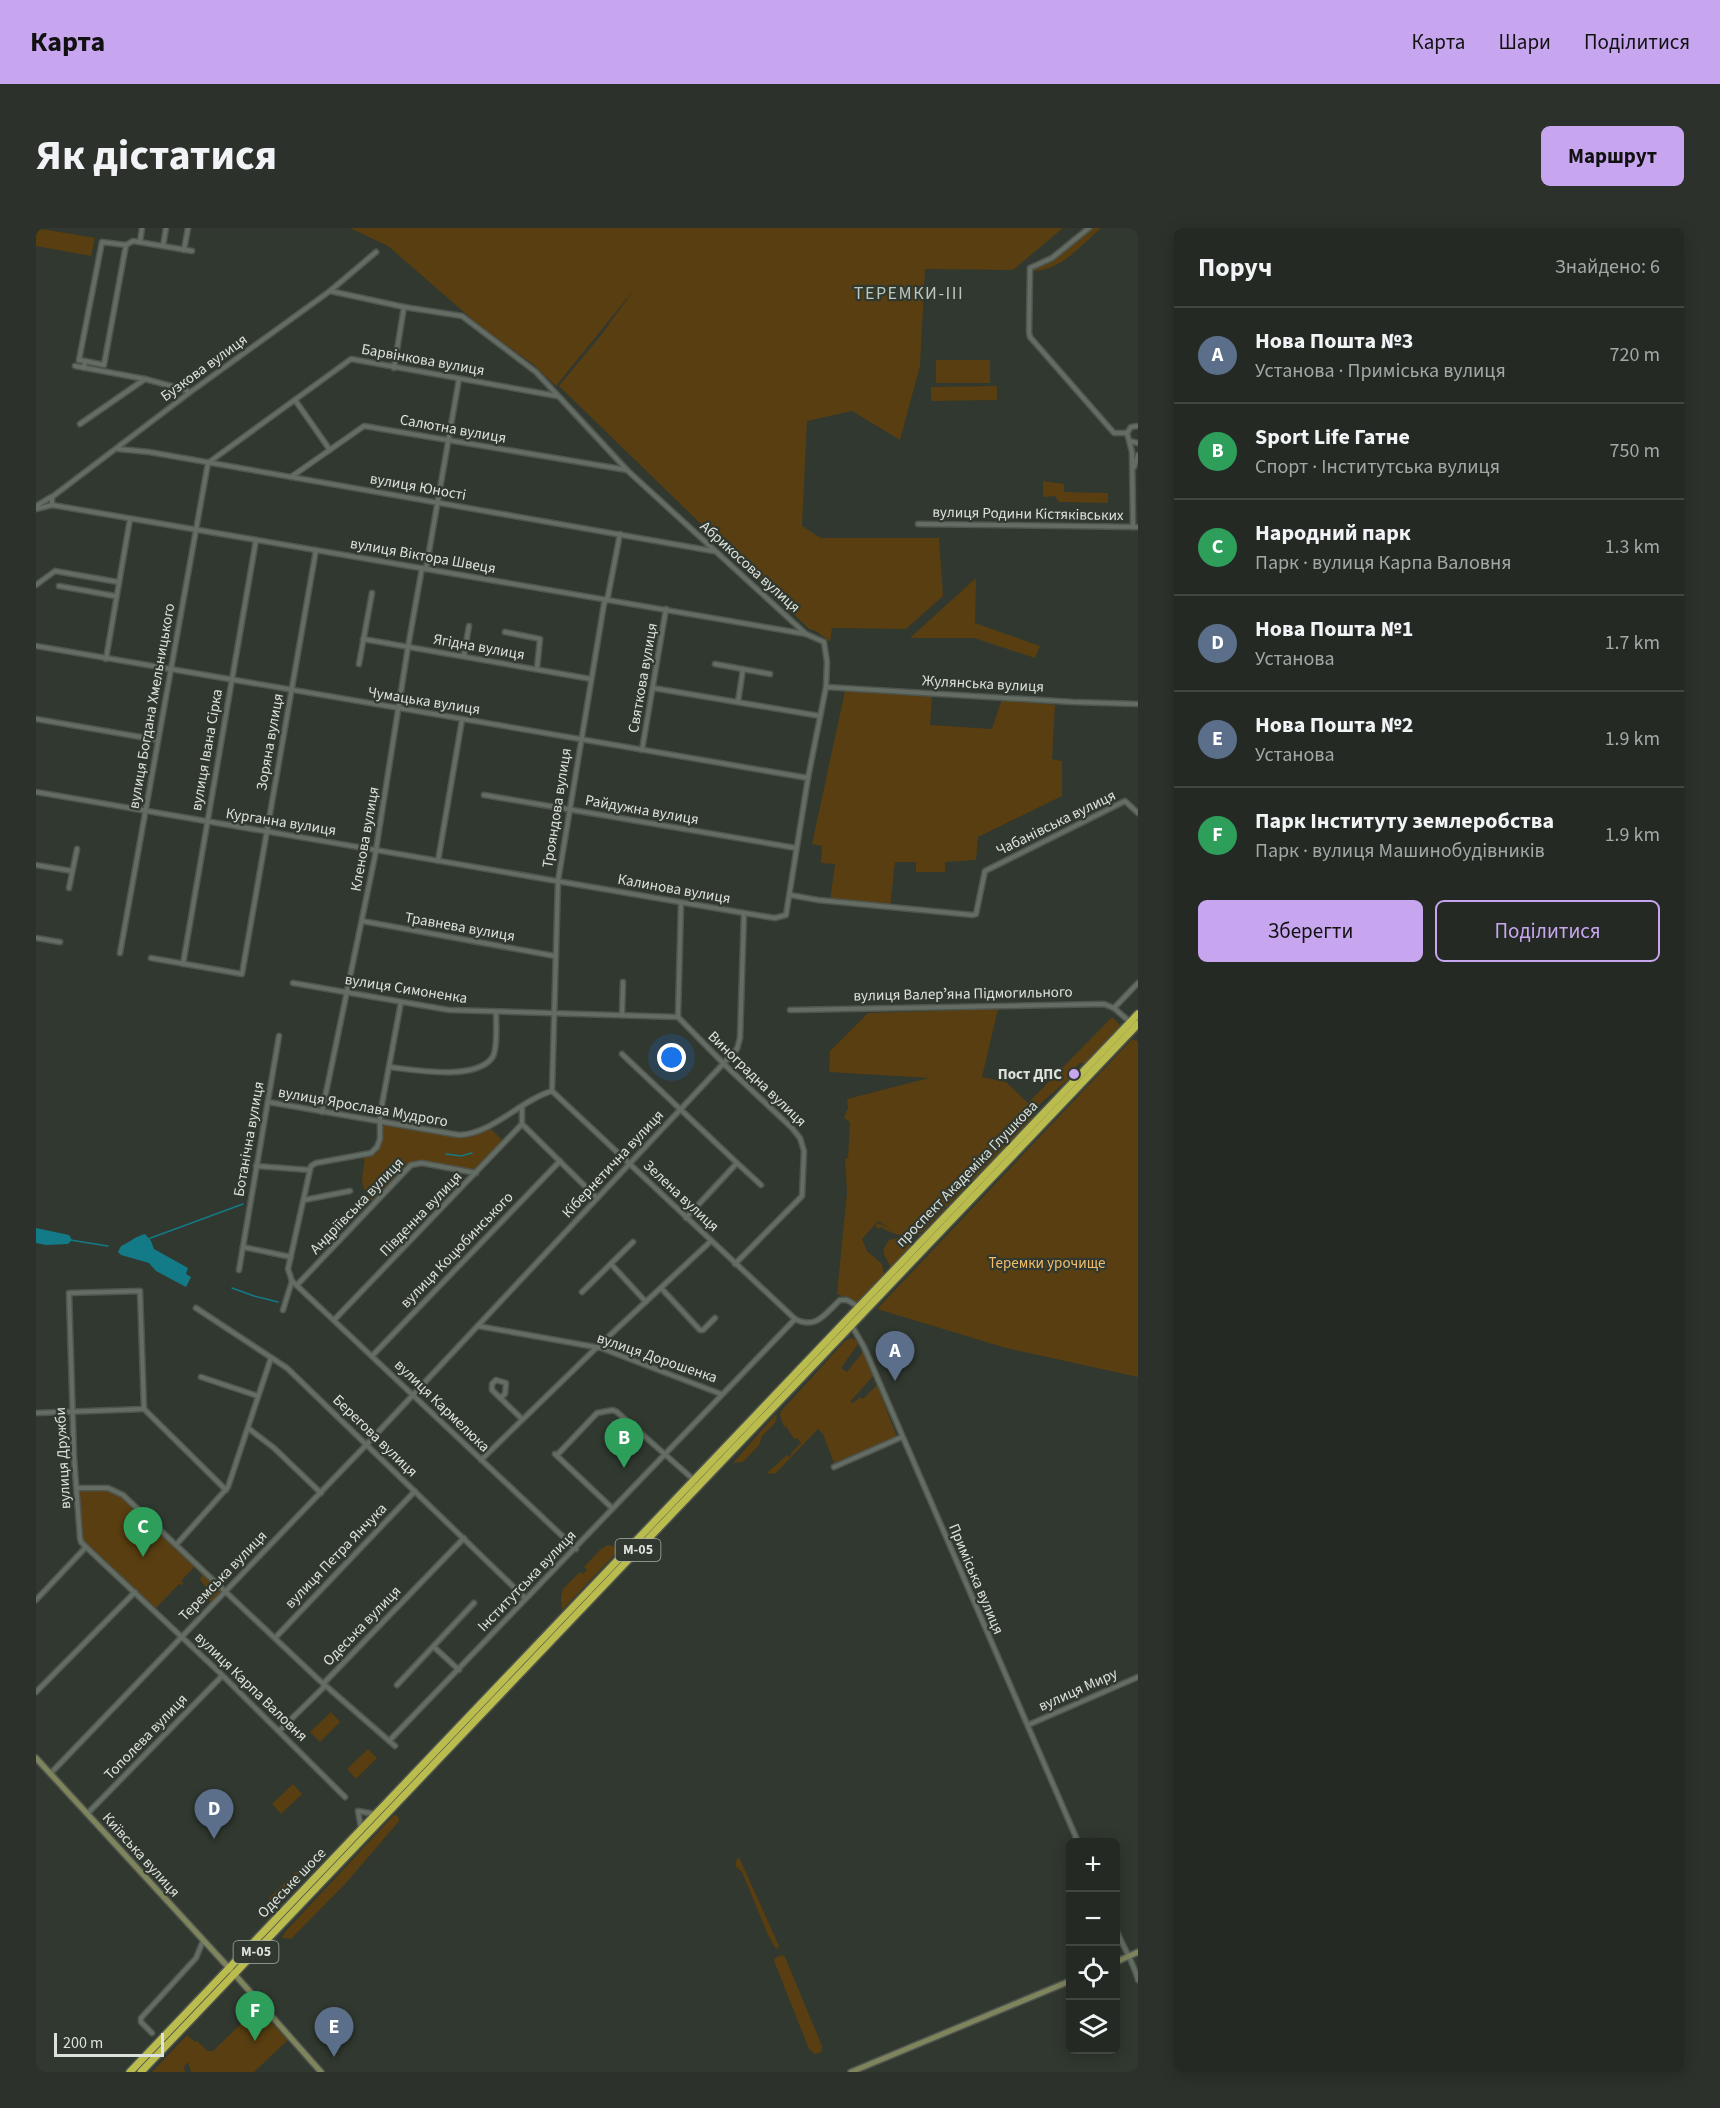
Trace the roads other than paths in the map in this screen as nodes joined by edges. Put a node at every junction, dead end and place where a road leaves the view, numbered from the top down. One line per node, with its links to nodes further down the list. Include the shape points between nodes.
1 (142, 228): 5 (street)
2 (166, 228): 7 (street)
3 (188, 228): 8 (street)
4 (1089, 228): 26 (street, via 1053,258 1030,268 1029,332 1114,433)
5 (140, 242): 6 (street); 7 (street)
6 (126, 245): 13 (street, via 104,365); 13 (street, via 102,242 79,360)
7 (163, 246): 8 (street)
8 (184, 250): 9 (street)
9 (192, 251)
10 (376, 252): 11 (street, Бузкова вулиця)
11 (330, 291): 12 (street); 19 (street, Бузкова вулиця)
12 (404, 307): 16 (street); 20 (street, Абрикосова вулиця, via 462,316 536,372)
13 (85, 361): 15 (street)
14 (75, 366): 15 (street)
15 (84, 368): 17 (street)
16 (394, 368): 18 (street, Барвінкова вулиця); 21 (street, Барвінкова вулиця, via 351,359)
17 (145, 379): 19 (street); 23 (street)
18 (459, 379): 20 (street, Барвінкова вулиця); 27 (street, Кленова вулиця)
19 (189, 393): 30 (street, Бузкова вулиця)
20 (558, 396): 34 (street, Абрикосова вулиця)
21 (295, 400): 31 (street); 33 (street, Барвінкова вулиця)
22 (1138, 421): 25 (street)
23 (80, 424)
24 (1138, 426): 25 (street)
25 (1131, 427): 26 (street)
26 (1127, 433): 28 (street)
27 (447, 440): 31 (street, Салютна вулиця, via 364,426); 34 (street, Салютна вулиця); 38 (street, Кленова вулиця)
28 (1130, 441): 29 (street); 35 (street)
29 (1138, 443)
30 (118, 449): 33 (street, вулиця Юності); 37 (street, Бузкова вулиця)
31 (330, 450): 36 (street, Салютна вулиця)
32 (1138, 455): 35 (street)
33 (208, 463): 36 (street, вулиця Юності); 44 (street, вулиця Богдана Хмельницького)
34 (628, 471): 48 (street, Абрикосова вулиця)
35 (1133, 471): 43 (street)
36 (290, 477): 38 (street, вулиця Юності)
37 (52, 497): 39 (street); 40 (street, Бузкова вулиця)
38 (437, 502): 45 (street, вулиця Юності); 49 (street, Кленова вулиця)
39 (52, 505): 40 (street, вулиця Віктора Швеця); 41 (street, вулиця Віктора Швеця)
40 (36, 507)
41 (130, 519): 44 (street, вулиця Віктора Швеця); 50 (street)
42 (918, 524): 43 (street, вулиця Родини Кістяківських)
43 (1136, 527)
44 (196, 530): 46 (street, вулиця Віктора Швеця); 69 (street, вулиця Богдана Хмельницького)
45 (620, 534): 48 (street, вулиця Юності); 55 (street, Трояндова вулиця)
46 (256, 540): 47 (street, вулиця Віктора Швеця); 72 (street, вулиця Івана Сірка)
47 (316, 550): 49 (street, вулиця Віктора Швеця); 75 (street, Зоряна вулиця)
48 (714, 551): 59 (street, Абрикосова вулиця)
49 (424, 568): 55 (street, вулиця Віктора Швеця); 62 (street, Кленова вулиця)
50 (118, 582): 51 (street, via 55,571); 54 (street)
51 (36, 585)
52 (59, 586): 54 (street)
53 (372, 593): 60 (street)
54 (116, 596): 64 (street)
55 (607, 599): 56 (street, вулиця Віктора Швеця); 71 (street, Трояндова вулиця)
56 (666, 609): 59 (street, вулиця Віктора Швеця); 74 (street, Святкова вулиця)
57 (469, 626): 63 (street)
58 (505, 632): 67 (street, via 540,639)
59 (807, 634): 73 (street, Абрикосова вулиця, via 826,645)
60 (363, 639): 62 (street, Ягідна вулиця); 65 (street)
61 (36, 646): 64 (street, Чумацька вулиця)
62 (408, 647): 63 (street, Ягідна вулиця); 78 (street, Кленова вулиця)
63 (464, 655): 67 (street, Ягідна вулиця)
64 (106, 659): 69 (street, Чумацька вулиця)
65 (359, 664)
66 (715, 664): 68 (street)
67 (537, 668): 71 (street, Ягідна вулиця)
68 (743, 669): 70 (street); 76 (street)
69 (171, 670): 72 (street, Чумацька вулиця); 82 (street, вулиця Богдана Хмельницького)
70 (770, 674)
71 (591, 679): 83 (street, Трояндова вулиця)
72 (232, 681): 75 (street, Чумацька вулиця); 91 (street, вулиця Івана Сірка)
73 (826, 687): 77 (street, Жулянська вулиця); 79 (street, Абрикосова вулиця)
74 (653, 688): 76 (street); 84 (street, Святкова вулиця)
75 (291, 691): 78 (street, Чумацька вулиця); 92 (street, Зоряна вулиця)
76 (738, 702): 79 (street)
77 (1138, 704)
78 (398, 710): 81 (street, Чумацька вулиця); 95 (street, Кленова вулиця)
79 (820, 716): 85 (street, Абрикосова вулиця)
80 (36, 719): 82 (street)
81 (462, 720): 83 (street, Чумацька вулиця); 96 (street)
82 (158, 740): 89 (street, вулиця Богдана Хмельницького)
83 (581, 740): 84 (street, Чумацька вулиця); 88 (street, Трояндова вулиця)
84 (642, 750): 85 (street, Чумацька вулиця)
85 (808, 778): 93 (street, Абрикосова вулиця)
86 (36, 792): 89 (street, Курганна вулиця)
87 (484, 795): 88 (street, Райдужна вулиця)
88 (569, 810): 93 (street, Райдужна вулиця); 99 (street, Трояндова вулиця)
89 (146, 811): 91 (street, Курганна вулиця); 108 (street, вулиця Богдана Хмельницького)
90 (1138, 813): 101 (street, Чабанівська вулиця, via 1125,801 985,871 973,915)
91 (206, 822): 92 (street, Курганна вулиця); 111 (street, вулиця Івана Сірка)
92 (266, 832): 95 (street, Курганна вулиця); 111 (street, Зоряна вулиця, via 242,974)
93 (796, 848): 101 (street, Абрикосова вулиця)
94 (76, 849): 98 (street)
95 (375, 850): 96 (street, Курганна вулиця); 105 (street, Кленова вулиця)
96 (438, 861): 99 (street, Курганна вулиця)
97 (36, 865): 98 (street)
98 (72, 871): 100 (street)
99 (558, 880): 102 (street, Калинова вулиця); 109 (street, Трояндова вулиця)
100 (69, 888)
101 (790, 895): 104 (street, Абрикосова вулиця)
102 (681, 903): 103 (street, Калинова вулиця); 123 (street)
103 (744, 913): 104 (street, Калинова вулиця, via 775,918); 127 (street, Кібернетична вулиця, via 740,1038 737,1049)
104 (786, 915)
105 (362, 921): 109 (street, Травнева вулиця); 115 (street, Кленова вулиця)
106 (36, 938): 107 (street)
107 (60, 942)
108 (120, 953)
109 (555, 956): 120 (street, Трояндова вулиця)
110 (152, 958): 111 (street)
111 (183, 964)
112 (623, 982): 122 (street)
113 (1138, 982): 117 (street)
114 (293, 983): 115 (street, вулиця Симоненка)
115 (347, 992): 116 (street, вулиця Симоненка); 133 (street, Кленова вулиця)
116 (401, 1002): 119 (street, вулиця Симоненка); 128 (street)
117 (1114, 1008): 118 (street, вулиця Валерʼяна Підмогильного, via 1104,1004); 124 (street)
118 (790, 1010)
119 (496, 1012): 120 (street, вулиця Симоненка); 128 (street, via 494,1053 487,1061 452,1073)
120 (552, 1014): 122 (street); 129 (street, Трояндова вулиця)
121 (1138, 1014): 124 (highway, проспект Академіка Глушкова / М-05)
122 (622, 1015): 123 (street)
123 (678, 1017): 127 (street, Виноградна вулиця)
124 (1134, 1023): 159 (highway, проспект Академіка Глушкова / М-05)
125 (279, 1036): 130 (street, Ботанічна вулиця)
126 (622, 1054): 132 (street)
127 (723, 1064): 132 (street, Кібернетична вулиця); 152 (street, Виноградна вулиця, via 792,1128 804,1151 802,1196)
128 (389, 1067): 134 (street)
129 (552, 1091): 131 (street, вулиця Ярослава Мудрого); 138 (street, Зелена вулиця)
130 (268, 1102): 133 (street, вулиця Ярослава Мудрого); 139 (street, Ботанічна вулиця)
131 (522, 1107): 134 (street, вулиця Ярослава Мудрого, via 467,1135); 135 (street)
132 (682, 1109): 137 (street); 138 (street, Кібернетична вулиця)
133 (322, 1112): 134 (street, вулиця Ярослава Мудрого)
134 (380, 1122): 140 (street, via 380,1139 371,1153 316,1163)
135 (522, 1124): 136 (street); 141 (street, Південна вулиця)
136 (560, 1161): 144 (street); 169 (street, вулиця Коцюбинського)
137 (737, 1163): 142 (street); 146 (street)
138 (630, 1164): 144 (street, Кібернетична вулиця); 146 (street, Зелена вулиця)
139 (256, 1166): 140 (street); 149 (street, Ботанічна вулиця)
140 (310, 1170): 145 (street)
141 (477, 1173): 155 (street, Андріївська вулиця, via 422,1163 411,1165); 164 (street, Південна вулиця)
142 (761, 1185)
143 (350, 1191): 145 (street)
144 (597, 1198): 166 (street, Кібернетична вулиця)
145 (304, 1200): 150 (street)
146 (686, 1218): 147 (street, Зелена вулиця)
147 (711, 1241): 152 (street, Зелена вулиця); 156 (street)
148 (633, 1242): 151 (street)
149 (243, 1247): 150 (street); 153 (street, Ботанічна вулиця)
150 (291, 1257): 154 (street, via 288,1272)
151 (611, 1264): 157 (street); 158 (street)
152 (735, 1264): 165 (street, Зелена вулиця)
153 (239, 1270)
154 (292, 1281): 155 (street, вулиця Кармелюка); 162 (street)
155 (298, 1284): 164 (street, вулиця Кармелюка)
156 (662, 1288): 158 (street); 163 (street, via 700,1330)
157 (582, 1292)
158 (646, 1302): 168 (street)
159 (869, 1302): 160 (highway, М-05); 167 (highway, М-05)
160 (859, 1307): 165 (street, via 840,1300 815,1322); 186 (highway, М-05)
161 (196, 1308): 170 (street, Берегова вулиця)
162 (283, 1310)
163 (715, 1318)
164 (334, 1319): 169 (street, вулиця Кармелюка)
165 (795, 1319): 172 (street, Інститутська вулиця)
166 (477, 1326): 168 (street, вулиця Дорошенка); 173 (street, Кібернетична вулиця)
167 (852, 1326): 181 (street, Приміська вулиця); 216 (highway, М-05)
168 (597, 1347): 172 (street, вулиця Дорошенка); 179 (street)
169 (372, 1356): 173 (street, вулиця Кармелюка)
170 (271, 1358): 174 (street); 182 (street, Берегова вулиця, via 287,1368)
171 (201, 1377): 174 (street)
172 (722, 1394): 183 (street, Інститутська вулиця)
173 (413, 1395): 182 (street, Теремська вулиця); 184 (street, вулиця Кармелюка)
174 (258, 1396): 180 (street)
175 (501, 1398): 175 (street, via 492,1390 496,1380 506,1383); 179 (street)
176 (144, 1409): 177 (street); 177 (street, вулиця Дружби, via 140,1291 69,1293); 188 (street)
177 (73, 1412): 178 (street); 187 (street, вулиця Дружби)
178 (36, 1413)
179 (522, 1419): 184 (street)
180 (248, 1428): 188 (street); 190 (street)
181 (902, 1437): 185 (street); 210 (street, Приміська вулиця)
182 (367, 1444): 189 (street, Берегова вулиця); 190 (street, Теремська вулиця)
183 (664, 1453): 186 (street); 191 (street, Інститутська вулиця); 191 (street, via 613,1410 597,1413 557,1454)
184 (481, 1460): 195 (street, вулиця Кармелюка)
185 (834, 1467)
186 (694, 1480): 216 (highway, М-05)
187 (77, 1488): 193 (street, via 108,1488 118,1492); 194 (street, вулиця Дружби, via 80,1538)
188 (226, 1491): 193 (street)
189 (415, 1491): 192 (street, Берегова вулиця); 202 (street, вулиця Петра Янчука)
190 (321, 1493): 197 (street, Теремська вулиця)
191 (612, 1508): 195 (street, Інститутська вулиця)
192 (464, 1538): 198 (street, Берегова вулиця); 207 (street, Одеська вулиця)
193 (176, 1545): 197 (street)
194 (86, 1547): 196 (street, вулиця Карпа Валовня); 199 (street)
195 (576, 1549): 198 (street, Інститутська вулиця)
196 (135, 1592): 201 (street, вулиця Карпа Валовня); 209 (street)
197 (225, 1592): 201 (street, Теремська вулиця); 202 (street)
198 (525, 1598): 204 (street, Інститутська вулиця)
199 (36, 1600)
200 (474, 1603): 203 (street, Інститутська вулиця)
201 (182, 1637): 205 (street, вулиця Карпа Валовня); 215 (street, Теремська вулиця)
202 (275, 1638): 207 (street)
203 (434, 1647): 204 (street); 208 (street, Інститутська вулиця)
204 (459, 1670): 212 (street, Інститутська вулиця)
205 (222, 1676): 211 (street, вулиця Карпа Валовня); 218 (street, Тополева вулиця)
206 (1138, 1677): 210 (street, вулиця Миру)
207 (324, 1683): 211 (street, Одеська вулиця); 212 (street)
208 (397, 1685)
209 (36, 1692)
210 (1028, 1725): 221 (street, Приміська вулиця)
211 (279, 1731): 217 (street, вулиця Карпа Валовня)
212 (389, 1741): 213 (street)
213 (395, 1746)
214 (36, 1758): 215 (street, Київська вулиця)
215 (50, 1774): 218 (street, Київська вулиця)
216 (401, 1793): 219 (highway, Одеське шосе / М-05); 227 (highway, Одеське шосе / М-05)
217 (345, 1797)
218 (87, 1814): 223 (street, Київська вулиця)
219 (376, 1814): 220 (highway, Одеське шосе / М-05); 220 (street, via 358,1811)
220 (362, 1829): 227 (highway, Одеське шосе / М-05)
221 (1076, 1838)
222 (1120, 1939): 225 (street)
223 (204, 1940): 227 (street, Київська вулиця); 230 (street, via 196,1958 141,2018)
224 (1138, 1952): 225 (street)
225 (1129, 1956): 226 (street); 228 (street)
226 (1120, 1960)
227 (232, 1971): 231 (highway, Одеське шосе / М-05); 232 (highway, Одеське шосе / М-05); 233 (street, Київська вулиця)
228 (1138, 1980)
229 (1066, 1983): 234 (street)
230 (152, 2033)
231 (130, 2072)
232 (141, 2072)
233 (321, 2072)
234 (851, 2072)

